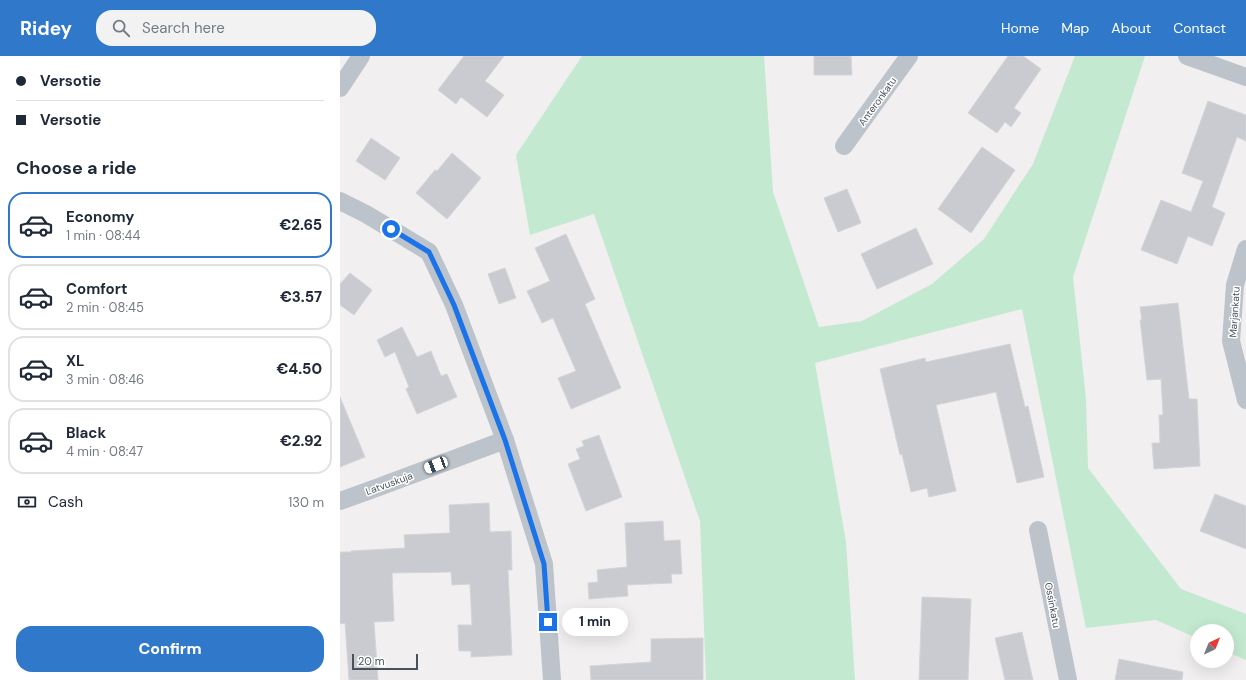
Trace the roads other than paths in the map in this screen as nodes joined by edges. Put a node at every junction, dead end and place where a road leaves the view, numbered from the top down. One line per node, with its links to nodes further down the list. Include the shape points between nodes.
1 (361, 56): 5 (street)
2 (909, 56): 6 (street, Anteronkatu)
3 (1187, 56): 4 (street)
4 (1246, 77)
5 (340, 88)
6 (844, 146)
7 (340, 201): 10 (street, via 429,252 454,305)
8 (1246, 249): 9 (street, Marjankatu, via 1235,284 1231,341)
9 (1246, 400)
10 (505, 440): 11 (street, Latvuskuja); 13 (street, via 544,564)
11 (340, 500)
12 (1038, 530): 14 (street, Ossinkatu)
13 (552, 680)
14 (1068, 680)

